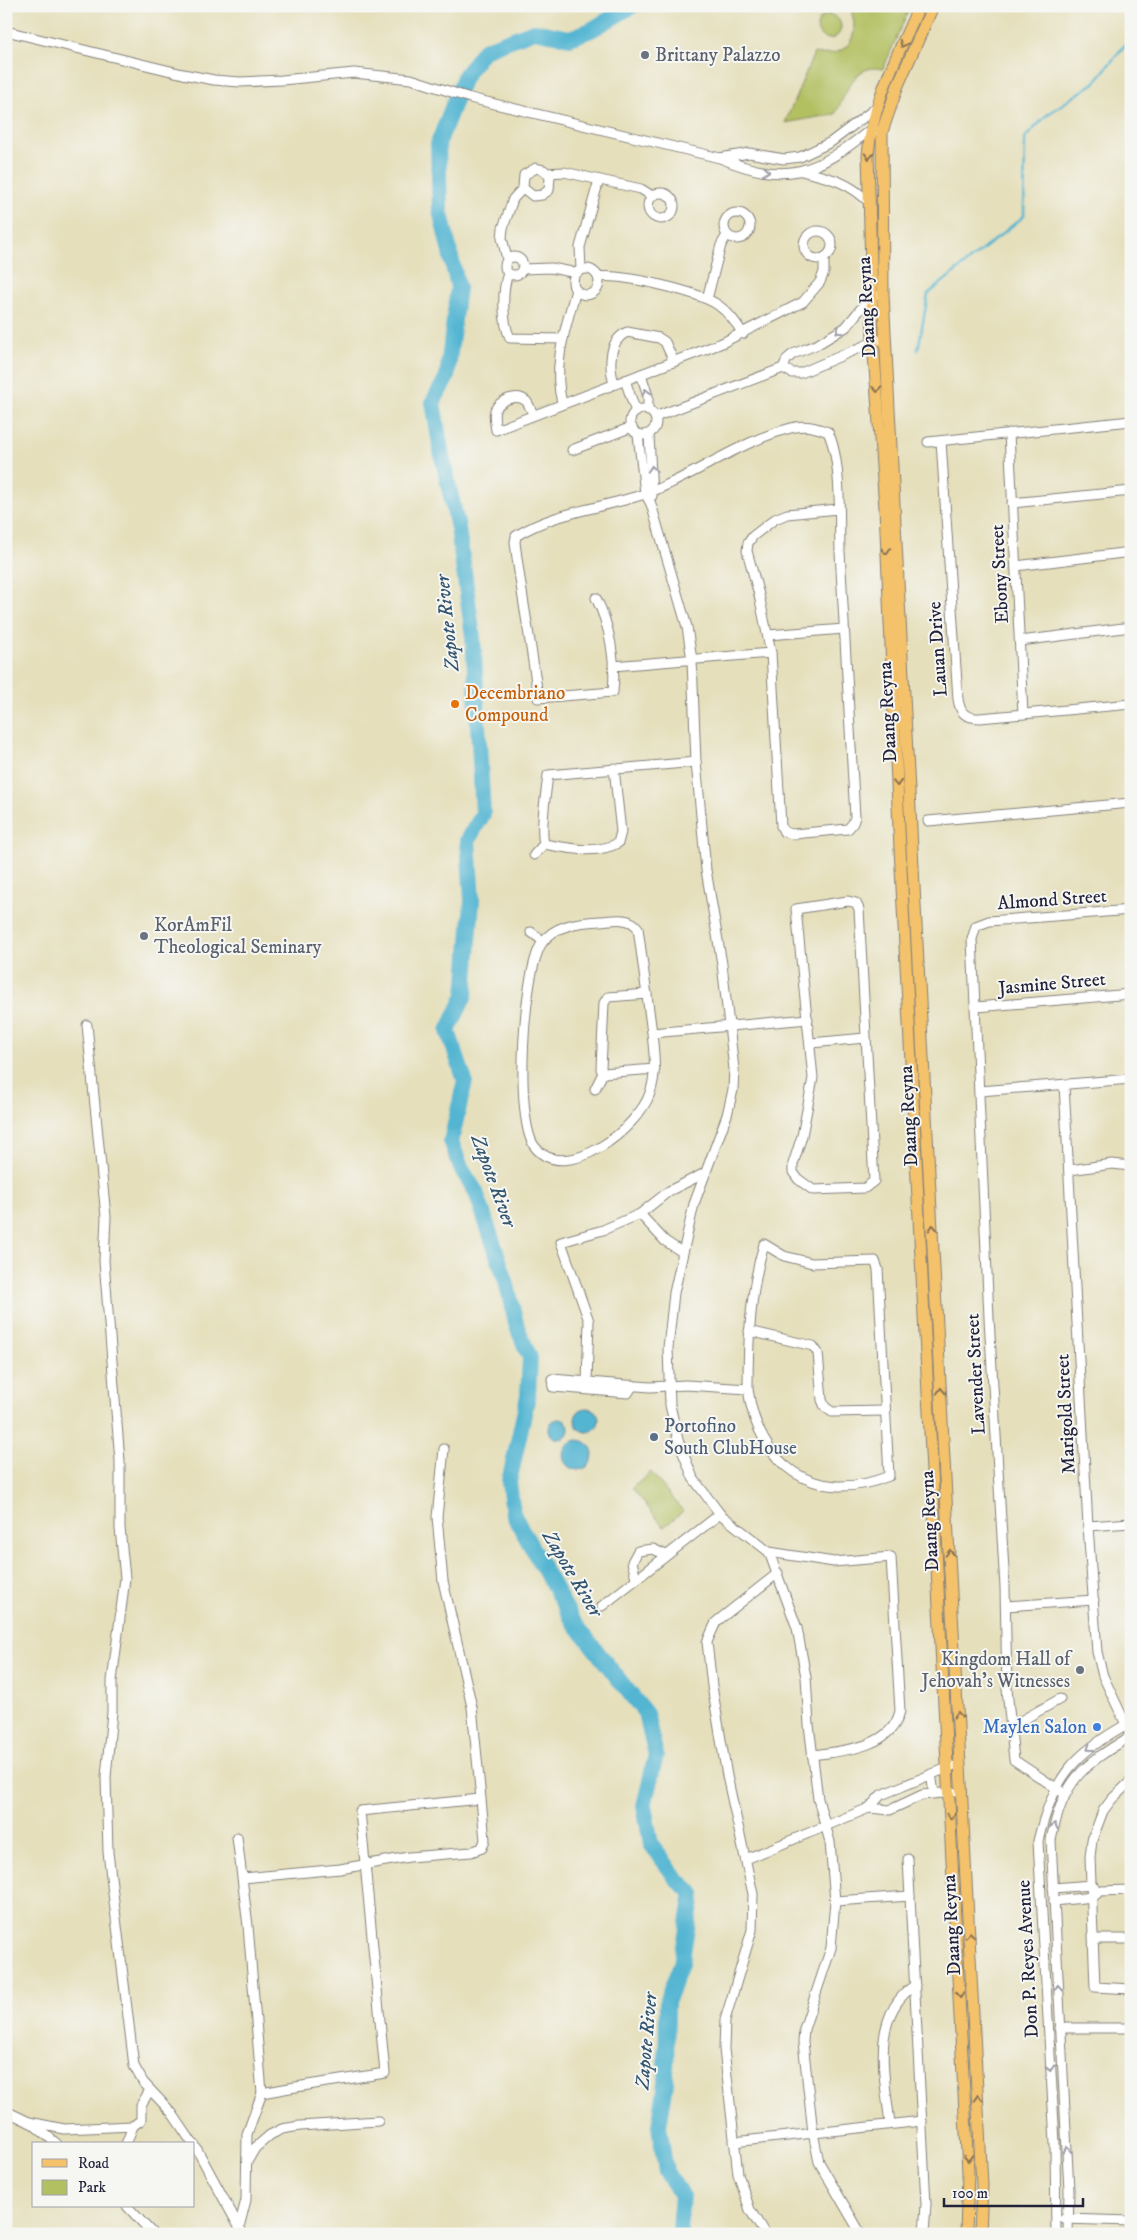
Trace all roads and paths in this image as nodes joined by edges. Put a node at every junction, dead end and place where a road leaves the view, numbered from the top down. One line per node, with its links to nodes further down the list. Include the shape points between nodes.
1 (919, 6): 4 (main road, Daang Reyna, one-way to 4)
2 (933, 6): 5 (main road, Daang Reyna)
3 (6, 32): 8 (street, via 214,80 273,81 354,73 411,79 470,98)
4 (876, 108): 5 (street); 6 (main road, Daang Reyna); 8 (street, via 831,142 800,157 784,159 749,153)
5 (887, 113): 7 (main road, Daang Reyna)
6 (870, 130): 7 (street); 9 (street, via 840,154); 14 (main road, Daang Reyna, one-way to 14)
7 (882, 132): 23 (main road, Daang Reyna)
8 (720, 158): 9 (street, one-way to 9, via 747,169)
9 (800, 171): 14 (street, via 839,181 856,189)
10 (547, 173): 11 (street, via 564,172); 12 (street, via 531,169 523,179); 12 (street, via 550,186 546,193 533,196)
11 (599, 180): 13 (street, via 641,189); 19 (street, via 580,247)
12 (523, 188): 17 (street, via 513,199 504,228 502,238)
13 (652, 196)
14 (870, 203): 23 (main road, Daang Reyna)
15 (727, 235): 24 (street, via 721,244)
16 (824, 258): 25 (street, via 820,282 803,302)
17 (507, 259): 18 (street, via 512,256 518,258); 20 (street, via 504,267)
18 (522, 269): 19 (street); 20 (street, via 514,275)
19 (579, 271): 21 (street, via 591,270); 22 (street, via 573,282)
20 (508, 273): 26 (street, via 504,285 506,330 510,338)
21 (598, 277): 22 (street, via 598,287 590,294 580,294); 24 (street, via 616,276)
22 (576, 290): 26 (street)
23 (877, 295): 27 (main road, Daang Reyna); 28 (main road, Daang Reyna); 30 (street, one-way to 30, via 846,327 793,354 786,359)
24 (707, 299): 25 (street, via 732,317)
25 (743, 334): 29 (street)
26 (563, 339): 34 (street, via 558,371)
27 (886, 339): 28 (street); 66 (main road, Daang Reyna)
28 (874, 340): 30 (street, via 800,373); 67 (main road, Daang Reyna, one-way to 67)
29 (674, 362): 31 (street); 33 (street, via 665,342 627,332 616,340 610,360)
30 (783, 368): 36 (street)
31 (641, 374): 32 (street); 36 (street, one-way to 31)
32 (625, 380): 33 (street); 35 (street)
33 (614, 384): 34 (street)
34 (562, 403): 37 (street)
35 (636, 412): 36 (street); 39 (street, via 631,418)
36 (652, 414): 42 (street, via 656,426)
37 (534, 415): 37 (street, via 526,418 496,430 495,410 509,398 526,401)
38 (1131, 421): 40 (street)
39 (632, 426): 41 (street); 45 (street)
40 (1008, 433): 43 (street); 48 (street, Ebony Street)
41 (638, 434): 42 (street); 47 (street)
42 (649, 434): 47 (street, one-way to 42)
43 (941, 440): 44 (street); 61 (street, Lauan Drive, via 959,708 973,718)
44 (928, 442)
45 (572, 450)
46 (1131, 491): 48 (street)
47 (649, 492): 49 (street, via 735,449 801,426 828,432 835,448); 58 (street); 59 (street, via 575,512 516,536 538,698 613,692)
48 (1012, 503): 51 (street, Ebony Street)
49 (838, 509): 54 (street); 55 (street, via 786,514 748,542 748,556)
50 (1131, 552): 51 (street)
51 (1016, 566): 56 (street, Ebony Street)
52 (596, 598): 59 (street, via 606,623)
53 (1131, 628): 56 (street)
54 (844, 630): 55 (street); 57 (street, via 855,817 848,828 793,834 784,832 781,826)
55 (768, 635): 57 (street)
56 (1020, 641): 61 (street, Ebony Street)
57 (771, 653): 58 (street)
58 (692, 660): 59 (street); 62 (street)
59 (613, 666)
60 (1131, 704): 61 (street, Lauan Drive)
61 (1023, 714)
62 (696, 762): 63 (street); 79 (street, via 706,870)
63 (614, 768): 68 (street, via 548,775 541,831); 68 (street, via 621,832 618,843 582,850)
64 (1131, 803): 65 (street)
65 (928, 821)
66 (912, 828): 67 (main road); 116 (main road, Daang Reyna, one-way to 66)
67 (899, 829): 117 (main road, Daang Reyna)
68 (544, 844): 69 (street)
69 (534, 855)
70 (1131, 910): 71 (street, Almond Street, via 989,921)
71 (976, 926): 76 (street, Lavender Street, via 972,939)
72 (531, 932): 73 (street)
73 (543, 941): 74 (street, via 554,932 578,922 625,919 634,922 638,928); 83 (street, via 530,970 523,1042 524,1107 529,1136 541,1154 555,1160 568,1160 585,1156 607,1143 641,1109 650,1094)
74 (646, 994): 80 (street); 84 (street, via 608,998 604,1003 600,1061)
75 (1131, 994): 76 (street, Jasmine Street)
76 (976, 1006): 88 (street, Lavender Street)
77 (808, 1019): 79 (street); 81 (street, via 796,909 848,901 856,903 859,909); 82 (street)
78 (87, 1025): 150 (street, via 106,1217 104,1261 120,1461 120,1528 125,1578 112,1681 106,1777 108,1852 134,2066)
79 (730, 1025): 80 (street); 91 (street, via 733,1090)
80 (652, 1033): 83 (street)
81 (865, 1038): 82 (street); 82 (street, via 874,1180 865,1188 813,1190 793,1172 810,1103 813,1078)
82 (811, 1043)
83 (655, 1068): 84 (street)
84 (603, 1073): 87 (street)
85 (1131, 1079): 86 (street)
86 (1064, 1085): 88 (street); 90 (street, Marigold Street)
87 (595, 1089)
88 (980, 1091): 110 (street, Lavender Street)
89 (1131, 1166): 90 (street, via 1112,1164)
90 (1070, 1170): 103 (street, Marigold Street)
91 (705, 1173): 92 (street, via 669,1191); 93 (street)
92 (640, 1214): 93 (street, via 665,1242); 95 (street, via 603,1230 561,1242 589,1321)
93 (682, 1252): 97 (street, via 670,1326)
94 (749, 1331): 98 (street); 99 (street, via 813,1346 818,1353 822,1400 832,1412); 99 (street, via 764,1244 784,1256 812,1263 875,1261 878,1269)
95 (588, 1382): 96 (street); 96 (street, via 552,1379 553,1387 628,1393)
96 (633, 1385): 97 (street)
97 (669, 1387): 98 (street); 101 (street, via 673,1419 685,1461)
98 (748, 1389): 99 (street, via 754,1423 775,1456 790,1470 829,1486 868,1484 889,1476)
99 (884, 1411)
100 (444, 1449): 126 (street, via 438,1526 443,1581 472,1707)
101 (720, 1514): 104 (street); 105 (street)
102 (1131, 1522): 103 (street)
103 (1088, 1526): 108 (street, Marigold Street)
104 (769, 1552): 106 (street); 115 (street, via 834,1562 891,1558 900,1711 897,1724 881,1738 855,1748)
105 (666, 1556): 107 (street); 107 (street, via 653,1549 638,1551 632,1562)
106 (778, 1574): 115 (street, via 797,1628 802,1654); 131 (street, via 716,1622 707,1642 727,1776)
107 (636, 1578): 109 (street)
108 (1094, 1600): 110 (street); 112 (street, Marigold Street, via 1100,1665)
109 (602, 1606)
110 (1006, 1606): 113 (street, Lavender Street)
111 (1060, 1699): 113 (street)
112 (1128, 1723): 114 (street, Marigold Street); 121 (street, Don P. Reyes Avenue, one-way to 121, via 1074,1759)
113 (1010, 1726): 121 (street, Lavender Street, via 1014,1760)
114 (1131, 1736): 125 (street, Don P. Reyes Avenue, via 1084,1767)
115 (812, 1755): 129 (street, via 818,1799)
116 (961, 1764): 117 (street); 123 (main road, Daang Reyna)
117 (948, 1767): 118 (street); 122 (main road, Daang Reyna)
118 (931, 1774): 120 (street); 124 (street)
119 (1131, 1781): 135 (street, via 1112,1799 1097,1824 1090,1857)
120 (901, 1786): 127 (street); 128 (street, via 881,1795)
121 (1055, 1787): 125 (street, Lavender Street); 143 (street, Don P. Reyes Avenue, via 1038,1841)
122 (950, 1792): 123 (street); 124 (street); 174 (main road, Daang Reyna, one-way to 174, via 968,2172)
123 (963, 1792): 175 (main road, Daang Reyna, one-way to 123, via 982,2176)
124 (934, 1793): 127 (street)
125 (1065, 1794): 136 (street, Don P. Reyes Avenue, one-way to 125, via 1051,1840)
126 (480, 1798): 133 (street, via 485,1840 482,1848); 133 (street, via 360,1812)
127 (906, 1803): 128 (street, via 890,1810)
128 (869, 1808): 129 (street)
129 (827, 1825): 131 (street); 140 (street)
130 (236, 1837): 134 (street)
131 (746, 1859): 162 (street, via 753,1894 752,1930 725,2020 724,2036)
132 (908, 1860): 139 (street)
133 (365, 1864): 134 (street); 151 (street, via 385,2072)
134 (243, 1878): 151 (street)
135 (1092, 1885): 136 (street); 138 (street)
136 (1053, 1888): 141 (street, Don P. Reyes Avenue)
137 (1131, 1890): 138 (street)
138 (1097, 1894): 141 (street); 144 (street)
139 (910, 1896): 140 (street); 146 (street)
140 (835, 1901): 158 (street, via 831,1948 804,2029)
141 (1054, 1901): 142 (street, Don P. Reyes Avenue)
142 (1055, 1923): 143 (street); 148 (street, Don P. Reyes Avenue, one-way to 142)
143 (1042, 1924): 166 (street, Don P. Reyes Avenue, one-way to 166)
144 (1095, 1939): 145 (street); 147 (street, via 1096,1987)
145 (1131, 1939)
146 (915, 1984): 154 (street); 156 (street, via 897,1999 882,2040)
147 (1131, 1989)
148 (1060, 2028): 149 (street); 167 (street, Don P. Reyes Avenue, one-way to 148)
149 (1131, 2028)
150 (150, 2090): 157 (street, via 141,2106 141,2120); 161 (street, via 172,2112)
151 (262, 2093): 164 (street, via 247,2134)
152 (6, 2111): 155 (street)
153 (378, 2121): 164 (street, via 282,2129 255,2148)
154 (922, 2121): 156 (street); 173 (street, via 926,2204)
155 (29, 2122): 157 (street, via 64,2129); 159 (street)
156 (890, 2124): 158 (street)
157 (133, 2126): 160 (street)
158 (812, 2133): 162 (street); 172 (street, via 819,2162)
159 (54, 2142)
160 (127, 2142)
161 (193, 2142)
162 (734, 2142): 171 (street, via 744,2195)
163 (195, 2146): 169 (street)
164 (246, 2163): 169 (street, via 246,2200)
165 (129, 2208): 170 (street)
166 (1056, 2219): 167 (street); 176 (street, Don P. Reyes Avenue)
167 (1069, 2219): 168 (street); 177 (street, Don P. Reyes Avenue)
168 (1131, 2221)
169 (241, 2230)
170 (153, 2234)
171 (765, 2234)
172 (861, 2234)
173 (924, 2234)
174 (966, 2234)
175 (980, 2234)
176 (1056, 2234)
177 (1068, 2234)

